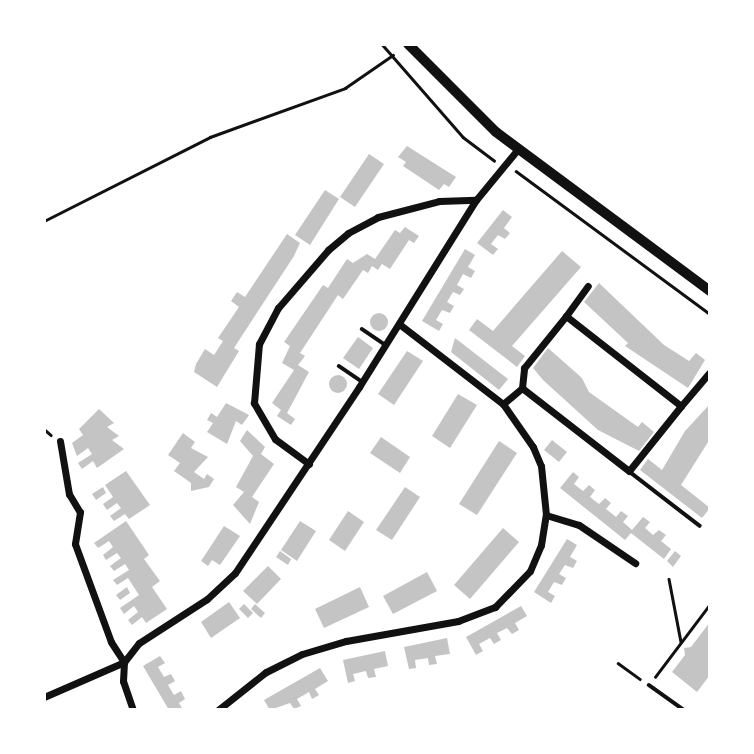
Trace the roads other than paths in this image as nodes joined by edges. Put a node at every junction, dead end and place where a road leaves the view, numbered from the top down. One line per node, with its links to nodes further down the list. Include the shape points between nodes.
1 (408, 44): 2 (main road)
2 (518, 149): 3 (street); 5 (main road)
3 (476, 200): 7 (street); 17 (street, via 427,204 378,217 348,233 278,309 259,344 254,403 275,439)
4 (588, 286): 6 (street)
5 (710, 291)
6 (566, 316): 13 (street, via 524,368); 15 (street)
7 (399, 324): 9 (street); 14 (street)
8 (362, 329): 9 (lane)
9 (386, 345): 12 (street)
10 (339, 366): 12 (lane)
11 (709, 373): 15 (street)
12 (363, 382): 17 (street)
13 (522, 388): 14 (street); 18 (street)
14 (503, 404): 19 (street, via 523,428 541,466)
15 (681, 406): 18 (street)
16 (60, 441): 22 (street, via 69,494 80,512 75,544 111,642)
17 (309, 464): 22 (street, via 235,573 207,599 139,643)
18 (629, 471): 20 (lane)
19 (546, 515): 21 (street, via 579,525); 26 (street, via 530,571 495,607 458,621 345,641 302,654 266,672)
20 (700, 526)
21 (635, 563)
22 (124, 662): 24 (street); 25 (street, via 123,681)
23 (649, 685): 27 (lane)
24 (44, 697)
25 (133, 710)
26 (218, 710)
27 (684, 710)

